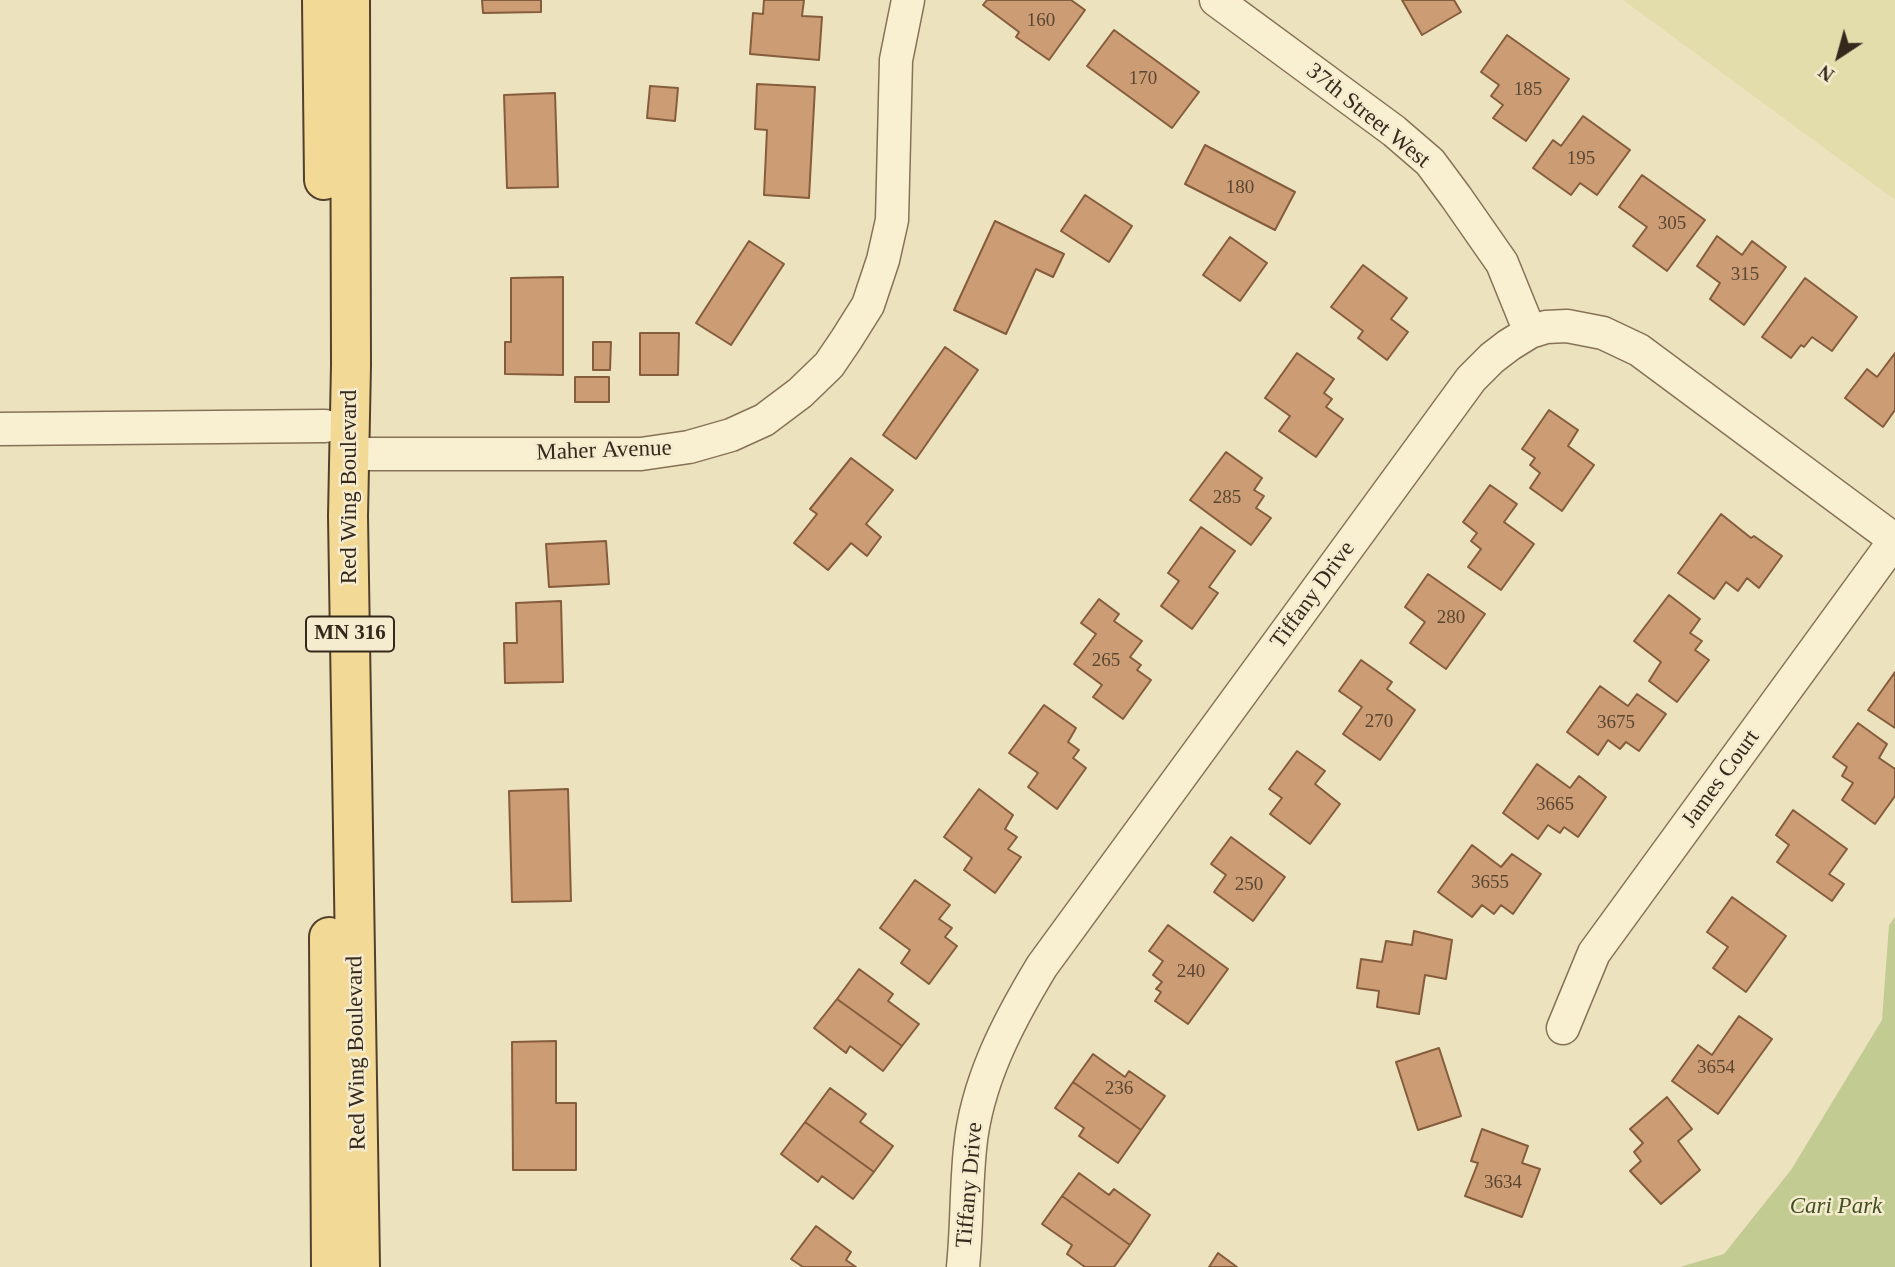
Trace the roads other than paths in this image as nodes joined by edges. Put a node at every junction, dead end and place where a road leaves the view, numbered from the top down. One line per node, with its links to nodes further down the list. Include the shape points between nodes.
1 (322, 0): 6 (main road, Red Wing Boulevard / MN 316)
2 (350, 0): 8 (main road, Red Wing Boulevard / MN 316)
3 (908, 0): 8 (street, Maher Avenue, via 896,61 892,220 883,260 868,305 829,365 800,393 765,420 731,435 641,454)
4 (1216, 0): 5 (street, 37th Street West, via 1430,162 1502,263)
5 (1530, 332): 9 (street, Tiffany Drive, via 1567,327 1604,333 1639,350); 13 (street, Tiffany Drive, via 1471,379 1042,966 989,1069 977,1112 970,1147)
6 (325, 426): 7 (street); 11 (main road, Red Wing Boulevard / MN 316)
7 (0, 429)
8 (349, 454): 12 (main road, Red Wing Boulevard / MN 316)
9 (1895, 540): 10 (street, James Court, via 1594,953)
10 (1563, 1028)
11 (331, 1267)
12 (360, 1267)
13 (963, 1267)

